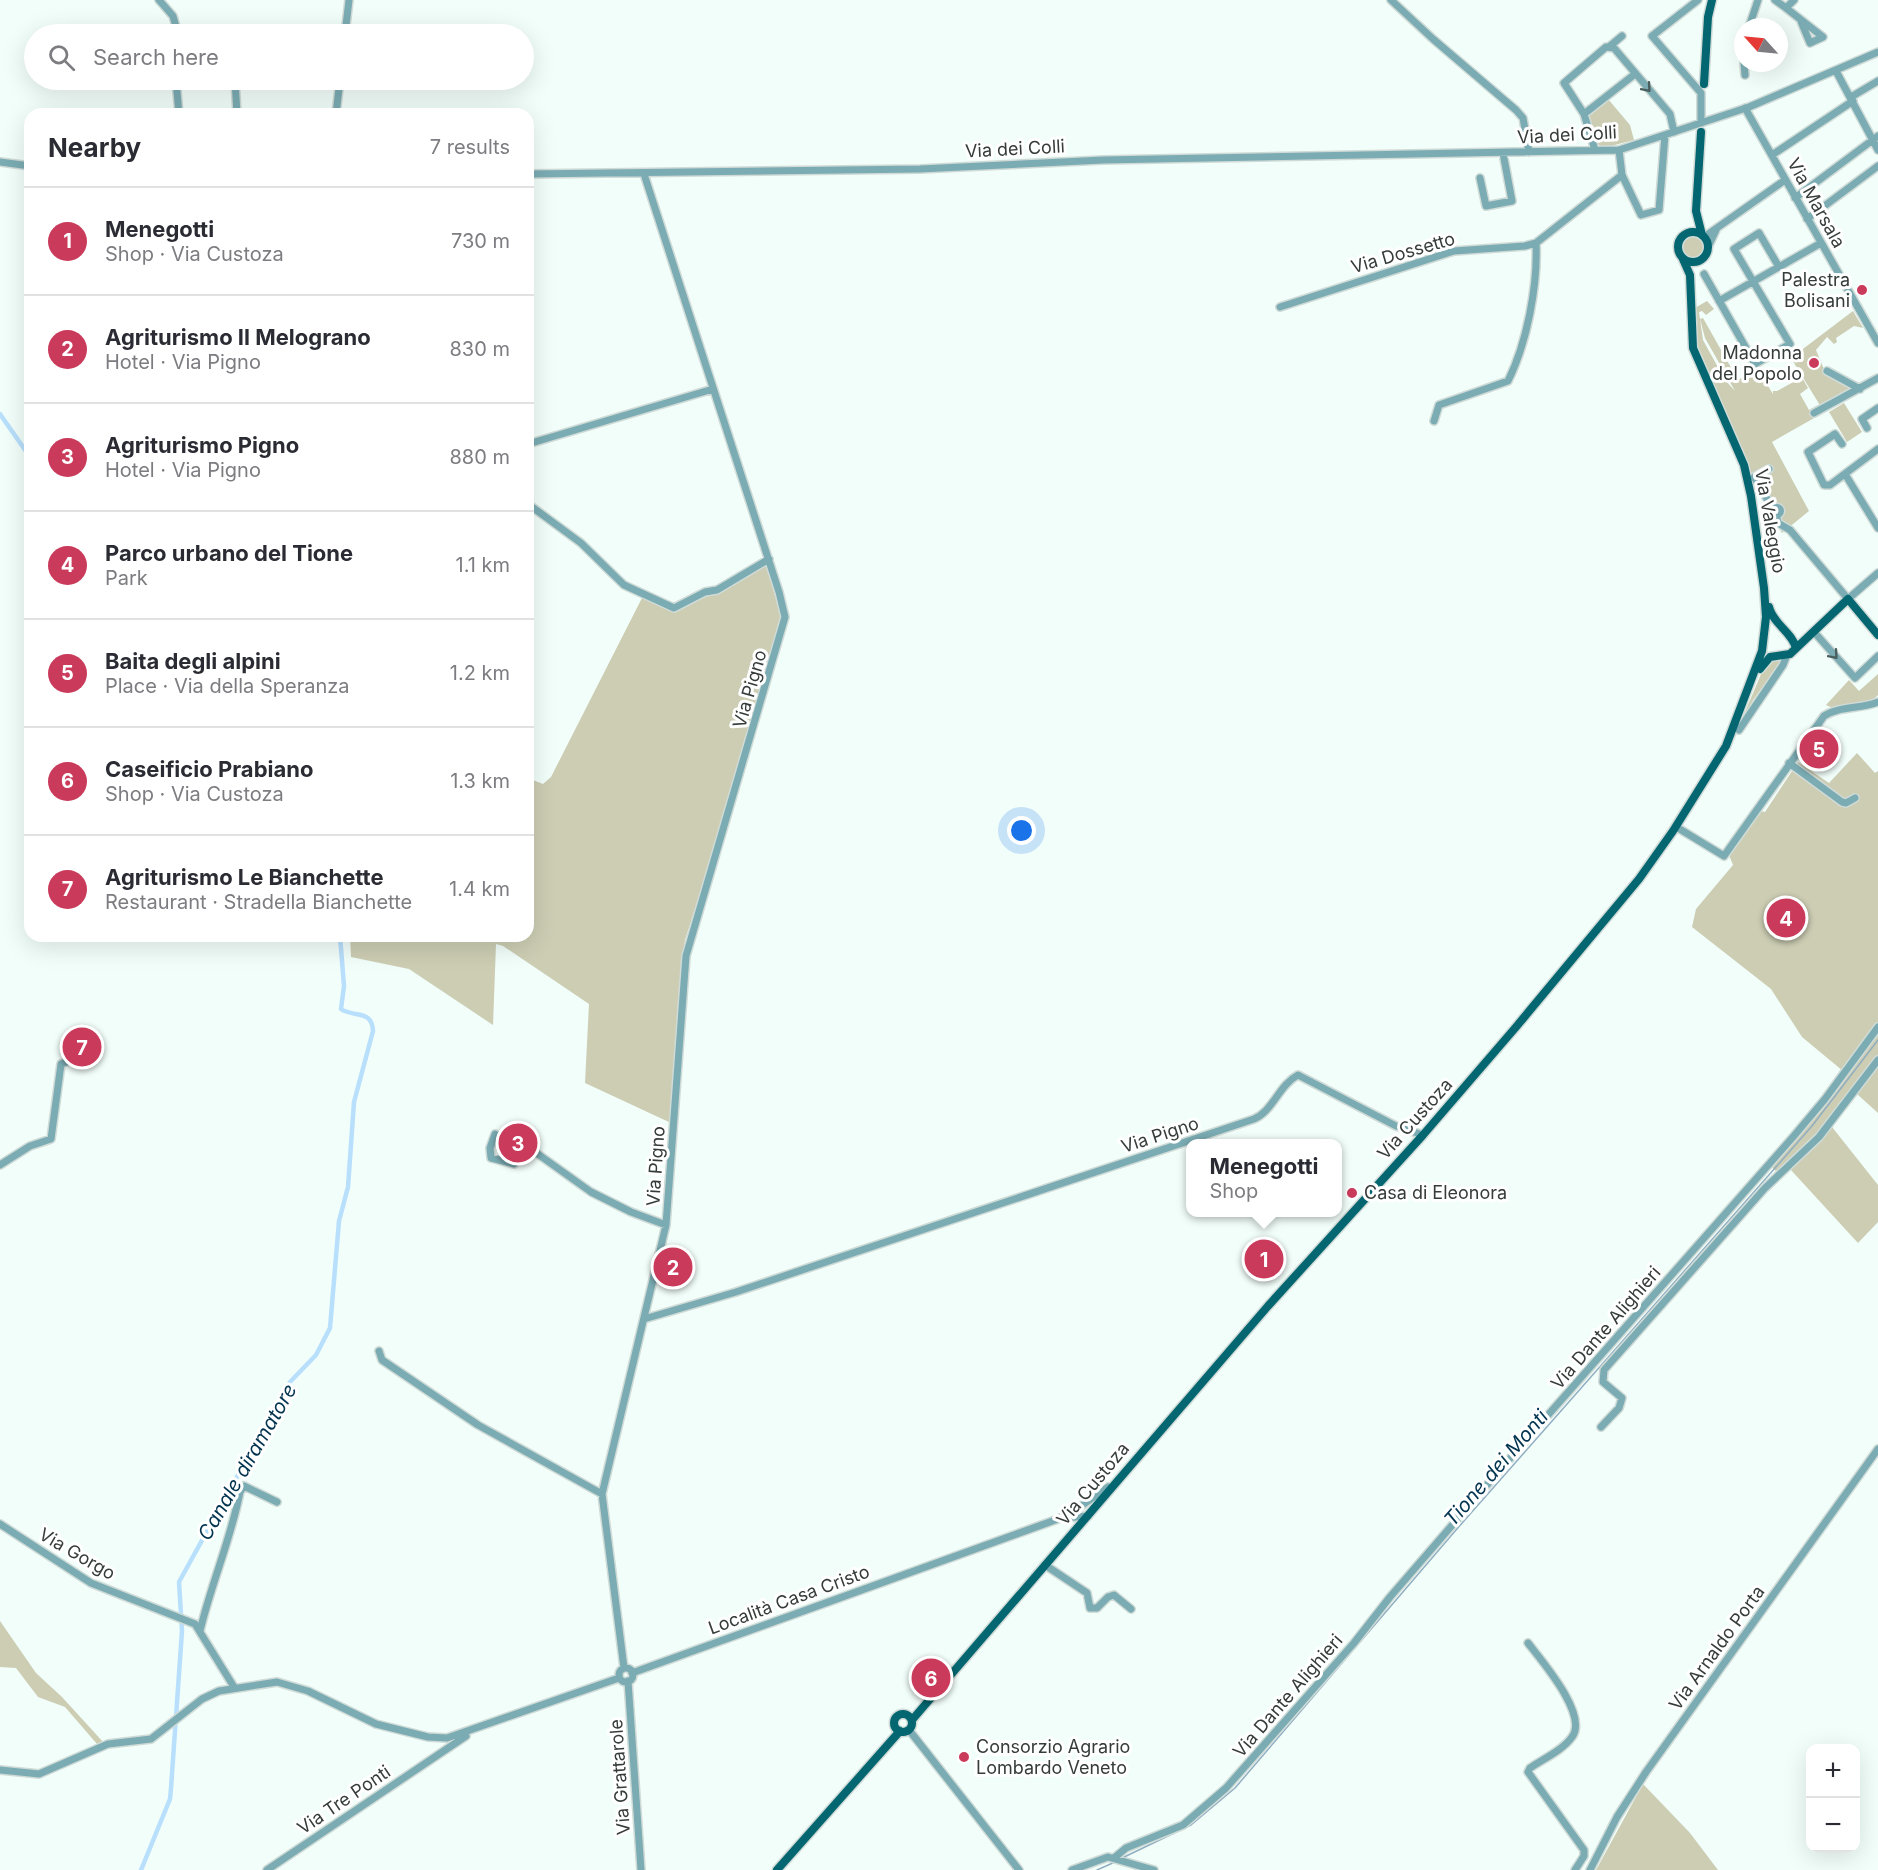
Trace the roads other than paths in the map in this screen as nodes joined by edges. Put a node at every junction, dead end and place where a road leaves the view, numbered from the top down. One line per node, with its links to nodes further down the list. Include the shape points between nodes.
1 (159, 0): 12 (street)
2 (349, 0): 13 (street)
3 (1391, 0): 39 (street, via 1516,110 1523,118)
4 (1698, 0): 32 (street, via 1652,36 1701,93)
5 (1712, 0): 22 (main road)
6 (1758, 0): 10 (street)
7 (1775, 0): 9 (street)
8 (1794, 0): 9 (street)
9 (1786, 8): 11 (street)
10 (1752, 18)
11 (1800, 19)
12 (175, 24)
13 (346, 24)
14 (1622, 36): 15 (street)
15 (1612, 47): 19 (street); 31 (street, via 1564,83)
16 (1878, 52): 17 (street, Via dei Colli)
17 (1836, 71): 26 (street); 30 (street, Via dei Colli)
18 (1745, 72): 20 (street)
19 (1635, 74): 31 (street); 33 (street, one-way to 33, via 1670,114)
20 (1745, 75)
21 (1878, 81): 26 (street)
22 (1704, 84)
23 (177, 90): 27 (street)
24 (236, 90): 28 (street)
25 (339, 90): 29 (street)
26 (1852, 99): 35 (street); 41 (street)
27 (178, 108)
28 (237, 108)
29 (337, 108)
30 (1745, 108): 32 (street, Via dei Colli); 41 (street, Via Marsala)
31 (1584, 114): 36 (street)
32 (1701, 128): 33 (street, Via dei Colli); 51 (main road)
33 (1674, 132): 34 (street, Via dei Colli)
34 (1665, 135): 37 (street, Via dei Colli); 47 (street, via 1659,210 1641,215)
35 (1875, 138): 38 (street); 50 (street)
36 (1595, 150): 37 (street, Via dei Colli); 39 (street, Via dei Colli)
37 (1619, 150): 47 (street)
38 (1878, 150)
39 (1529, 152): 40 (street, Via dei Colli)
40 (1503, 153): 46 (street, Via dei Colli); 48 (street, Via dei Colli, via 1512,201 1486,206)
41 (1772, 155): 49 (street, Via Marsala)
42 (0, 162): 43 (street)
43 (24, 165)
44 (1878, 166): 52 (street)
45 (534, 174): 46 (street, Via dei Colli)
46 (644, 174): 69 (street, Via Pigno)
47 (1622, 175): 56 (street)
48 (1480, 178)
49 (1785, 180): 50 (street, Via Marsala); 53 (street)
50 (1796, 198): 52 (street, Via Marsala)
51 (1697, 215): 53 (street, via 1706,228); 54 (main road); 55 (main road)
52 (1808, 219): 57 (street, Via Marsala)
53 (1718, 228): 55 (street); 58 (street)
54 (1683, 235): 55 (main road, via 1695,232); 59 (main road, via 1678,248)
55 (1703, 236): 58 (main road)
56 (1536, 243): 65 (street, Via Dossetto, via 1454,251); 73 (street, via 1537,277 1508,381 1439,405)
57 (1821, 243): 60 (street); 66 (street, Via Marsala)
58 (1707, 251): 59 (main road, via 1694,262); 63 (main road, Via Valeggio)
59 (1682, 257): 63 (main road, Via Valeggio, via 1688,268)
60 (1779, 267): 62 (street); 62 (street, via 1759,233 1734,249)
61 (1704, 274): 64 (street)
62 (1752, 282): 64 (street); 64 (street, via 1790,344 1768,357 1755,364)
63 (1690, 290): 84 (main road, Via Valeggio, via 1693,348 1744,465)
64 (1719, 301)
65 (1280, 307)
66 (1878, 343)
67 (1827, 371): 70 (street)
68 (1878, 378): 70 (street)
69 (713, 389): 75 (street); 82 (street, Via Pigno)
70 (1860, 389): 72 (street)
71 (1878, 408): 74 (street, via 1862,418)
72 (1814, 413)
73 (1434, 421)
74 (1867, 428)
75 (534, 442)
76 (1842, 444): 79 (street, via 1835,434 1808,452 1824,485)
77 (1878, 449): 79 (street)
78 (1769, 469): 85 (street, via 1754,477 1781,526 1790,530)
79 (1845, 474): 81 (street)
80 (534, 508): 82 (street, via 581,543 624,585 674,608 717,590)
81 (1878, 528)
82 (769, 559): 107 (street, Via Pigno, via 785,617 686,956)
83 (1878, 573): 85 (street, Via Custoza)
84 (1764, 588): 88 (main road, via 1770,612); 89 (main road, Via Custoza)
85 (1848, 599): 86 (main road, Via Custoza); 87 (main road)
86 (1812, 633): 88 (main road, via 1802,638); 90 (main road, Via Custoza); 92 (street, one-way to 92, via 1855,678)
87 (1878, 635)
88 (1789, 636): 89 (main road, via 1771,633); 90 (main road)
89 (1764, 639): 91 (main road, via 1769,648); 93 (main road, Via Custoza)
90 (1796, 648): 91 (main road, Via Custoza)
91 (1783, 655): 93 (main road, Via Custoza, via 1765,661); 95 (street, Via Custoza, via 1783,665)
92 (1878, 656)
93 (1749, 691): 103 (main road, Via Custoza, via 1719,759 1639,879)
94 (1878, 702): 96 (street, via 1829,712)
95 (1739, 730)
96 (1789, 763): 97 (street, via 1842,802); 98 (street, via 1724,856)
97 (1855, 798)
98 (1678, 828)
99 (1878, 1027): 141 (street, Via Dante Alighieri, via 1793,1137 1226,1788 1183,1825 1126,1848)
100 (71, 1060): 106 (street, via 61,1064 51,1139 30,1146)
101 (1878, 1060): 110 (street, via 1819,1137 1786,1166 1604,1370 1602,1379 1622,1402)
102 (495, 1134): 107 (street, Via Pigno, via 490,1148 492,1158 514,1164 523,1148 528,1147 591,1192)
103 (1423, 1135): 104 (street, Via Pigno, via 1396,1126 1298,1075 1254,1119); 112 (main road, Via Custoza)
104 (1194, 1139)
105 (1186, 1142): 108 (street, Via Pigno, via 735,1292)
106 (0, 1165)
107 (666, 1225): 108 (street, Via Pigno)
108 (644, 1318): 113 (street, Via Pigno)
109 (379, 1352): 113 (street, via 382,1360 442,1403)
110 (1601, 1427)
111 (1878, 1449): 149 (street, Via Arnaldo Porta, via 1646,1772)
112 (1124, 1473): 115 (street); 116 (main road, Via Custoza)
113 (602, 1494): 125 (street, Via Pigno)
114 (277, 1502): 123 (street, via 244,1486 240,1492)
115 (1074, 1511): 116 (street, via 1081,1510); 118 (street)
116 (1088, 1516): 117 (street); 120 (main road, Via Custoza)
117 (1066, 1518): 118 (street); 120 (street)
118 (1058, 1519): 126 (street, Località Casa Cristo)
119 (0, 1524): 123 (street, Via Gorgo, via 91,1583 176,1615)
120 (1077, 1529): 121 (main road, Via Custoza)
121 (1045, 1565): 122 (street, via 1087,1593 1090,1608 1097,1608 1114,1595); 130 (main road, Via Custoza)
122 (1131, 1609)
123 (200, 1631): 129 (street)
124 (1528, 1643): 148 (street, via 1568,1699 1574,1722 1572,1738 1528,1772 1584,1850)
125 (624, 1668): 126 (street); 127 (street)
126 (632, 1673): 128 (street)
127 (619, 1678): 128 (street); 134 (street)
128 (628, 1682): 143 (street, Via Grattarole)
129 (234, 1687): 135 (street, via 285,1683 376,1724); 140 (street, via 202,1699 151,1739 108,1744 39,1774)
130 (924, 1704): 131 (main road, Via Custoza); 133 (main road, Via Custoza)
131 (904, 1714): 132 (main road, Via Custoza, via 897,1716); 133 (main road)
132 (894, 1723): 133 (main road); 138 (main road, Via Custoza)
133 (907, 1727): 138 (main road, Via Custoza); 145 (street)
134 (475, 1729): 136 (street); 137 (street, Via Tre Ponti)
135 (428, 1737): 136 (street); 139 (street, via 437,1744)
136 (451, 1737): 137 (street); 139 (street)
137 (450, 1747): 139 (street, Via Tre Ponti)
138 (884, 1749): 144 (main road, Via Custoza)
139 (439, 1754): 142 (street, Via Tre Ponti)
140 (0, 1770)
141 (1115, 1859): 146 (street, via 1097,1859); 147 (street)
142 (267, 1870)
143 (641, 1870)
144 (777, 1870)
145 (1019, 1870)
146 (1072, 1870)
147 (1154, 1870)
148 (1575, 1870)
149 (1590, 1870)

